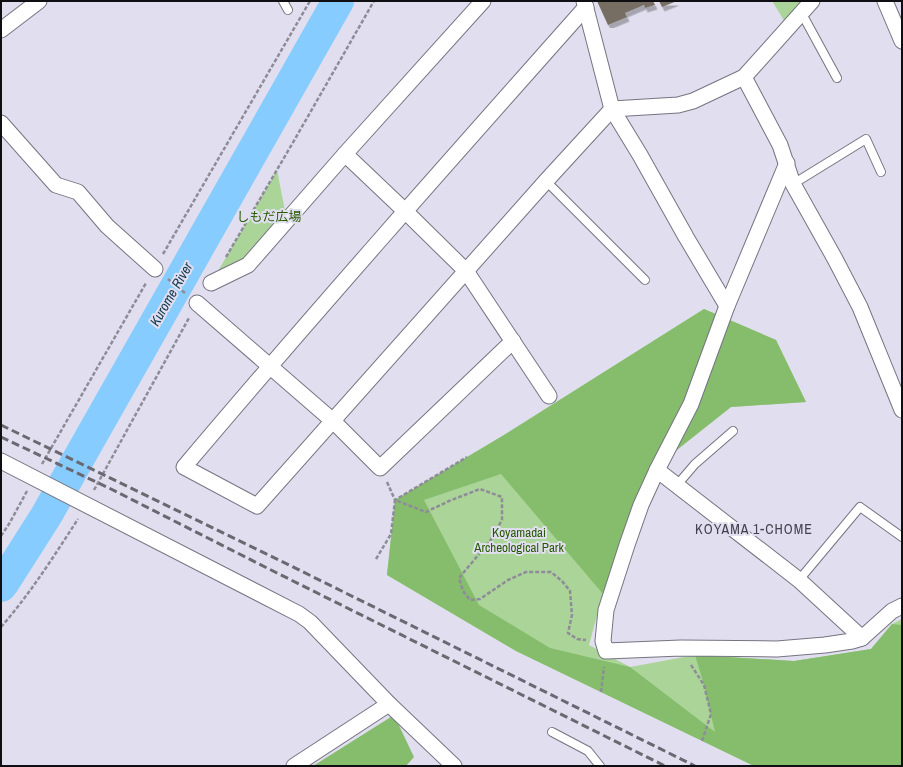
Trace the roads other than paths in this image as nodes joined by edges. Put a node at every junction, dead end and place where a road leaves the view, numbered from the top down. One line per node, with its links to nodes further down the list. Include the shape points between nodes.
1 (39, 1): 9 (street)
2 (283, 1): 7 (lane)
3 (483, 1): 15 (street)
4 (812, 1): 8 (street)
5 (885, 1): 10 (street)
6 (585, 4): 13 (street); 20 (street)
7 (288, 10)
8 (801, 12): 11 (street); 12 (lane)
9 (1, 30)
10 (902, 41)
11 (744, 77): 13 (street, via 693,101 678,105); 16 (street)
12 (837, 78)
13 (612, 109): 18 (street); 26 (street)
14 (1, 123): 21 (street, via 56,185 78,192 107,226)
15 (344, 154): 20 (street); 24 (street, via 248,265)
16 (787, 163): 19 (street); 26 (street)
17 (882, 172): 19 (lane, via 866,139)
18 (546, 181): 22 (street); 23 (lane)
19 (793, 184): 30 (street, via 860,307)
20 (405, 211): 22 (street); 28 (street)
21 (155, 269)
22 (466, 271): 27 (street); 31 (street)
23 (645, 280)
24 (211, 283)
25 (197, 303): 28 (street)
26 (727, 306): 34 (street, via 691,404)
27 (513, 341): 29 (street); 31 (street, via 380,468)
28 (270, 366): 31 (street); 31 (street, via 184,467 257,506)
29 (549, 396)
30 (902, 410)
31 (333, 421)
32 (733, 431): 35 (lane, via 695,464)
33 (1, 461): 40 (street, via 299,614 310,622)
34 (658, 470): 35 (street); 39 (street, via 641,505 606,610 604,646 777,649 826,645)
35 (677, 486): 37 (street)
36 (902, 537): 37 (lane, via 860,507)
37 (799, 580): 39 (street)
38 (902, 606): 39 (street, via 892,611)
39 (862, 638)
40 (389, 704): 42 (street); 43 (street)
41 (552, 732): 44 (lane, via 588,751)
42 (294, 766)
43 (454, 766)
44 (600, 766)

